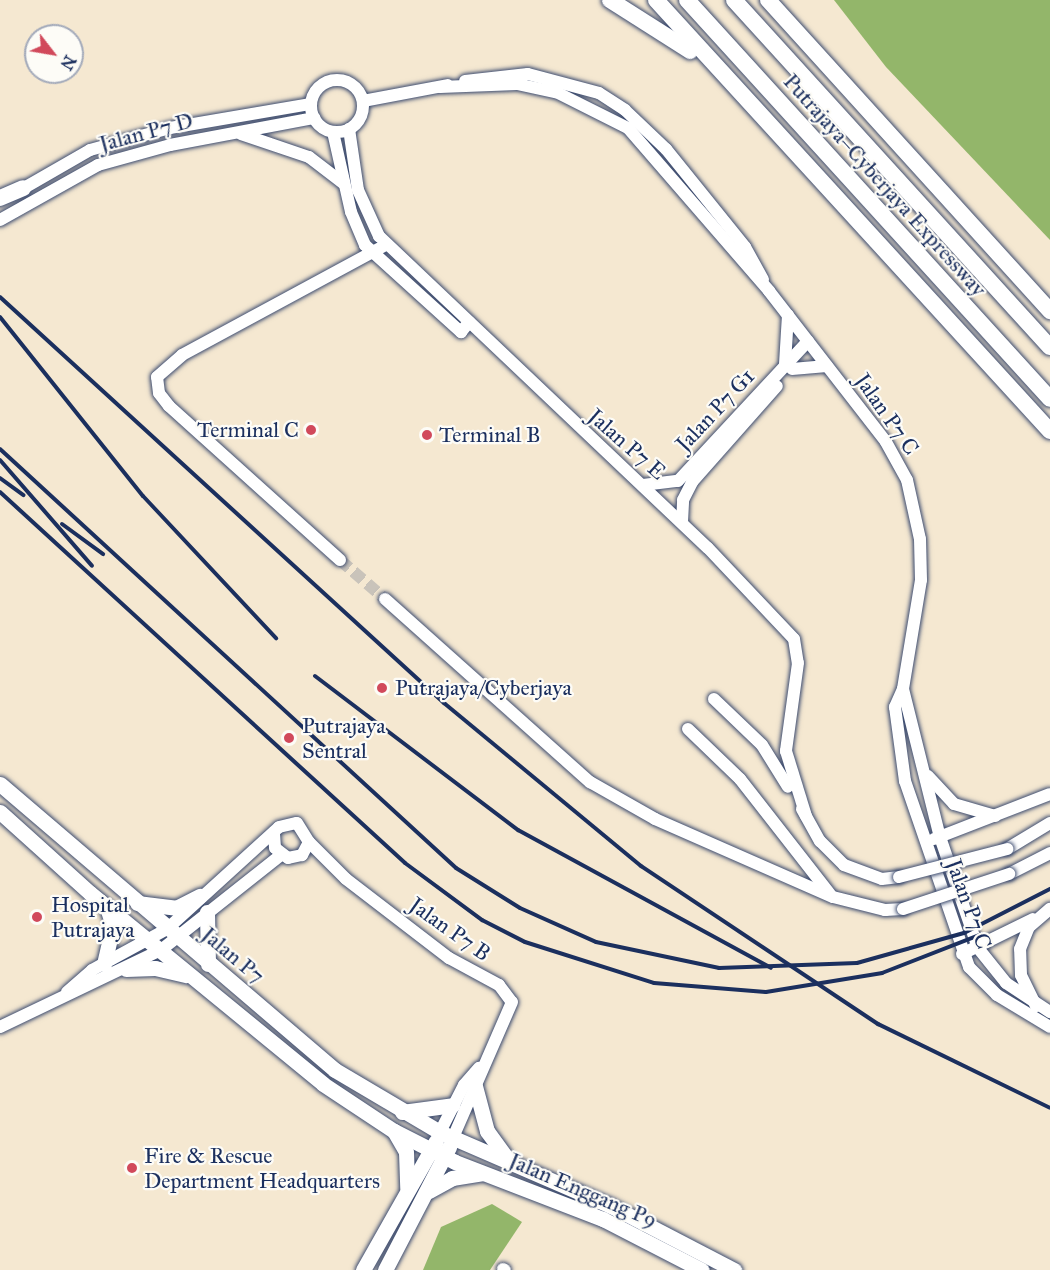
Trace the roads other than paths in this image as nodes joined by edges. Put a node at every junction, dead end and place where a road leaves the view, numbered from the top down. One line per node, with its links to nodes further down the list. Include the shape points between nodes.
1 (610, 0): 7 (highway, via 659,28)
2 (656, 0): 7 (highway)
3 (687, 0): 28 (highway, Putrajaya–Cyberjaya Expressway)
4 (734, 0): 25 (highway, Putrajaya–Cyberjaya Expressway)
5 (768, 0): 8 (highway)
6 (780, 0): 8 (highway)
7 (719, 75): 29 (highway)
8 (847, 85): 21 (highway)
9 (363, 101): 10 (street, via 348,82 332,80 318,89); 12 (street, via 361,118); 22 (street, Jalan P7 C, via 495,74 528,74 599,93 666,149 745,248 769,291)
10 (311, 104): 11 (street); 16 (street, Jalan P7 D, via 170,128 90,150)
11 (314, 118): 13 (street); 14 (street, Jalan P7 D)
12 (349, 129): 13 (street); 19 (street, Jalan P7 E, via 365,212)
13 (333, 132): 15 (street, Jalan P7 E)
14 (233, 133): 15 (street, via 309,157); 16 (street, Jalan P7 D, via 98,165)
15 (344, 184): 20 (street, Jalan P7 E, via 358,235)
16 (26, 196): 17 (highway); 18 (street, Jalan P7 D)
17 (0, 200)
18 (0, 220)
19 (387, 244): 20 (street); 23 (street, Jalan P7 E)
20 (373, 254): 23 (street, Jalan P7 E); 32 (street, via 182,355 157,377 159,393 169,406)
21 (1050, 312)
22 (788, 315): 24 (street, Jalan P7 C); 27 (street)
23 (465, 327): 30 (street, Jalan P7 E)
24 (810, 344): 26 (street, Jalan P7 C); 27 (street, Jalan P7 G1)
25 (1050, 347)
26 (826, 366): 27 (street); 34 (street, Jalan P7 C, via 886,442 907,480 916,515 921,580)
27 (788, 367): 30 (street, Jalan P7 G1, via 678,481); 31 (street, Jalan P7 G1, via 692,482 683,500)
28 (1050, 399)
29 (1047, 428)
30 (643, 485): 31 (street, Jalan P7 E)
31 (682, 522): 42 (street, Jalan P7 E, via 765,605 798,650 786,751)
32 (340, 560)
33 (385, 599): 55 (street, via 590,782 655,819)
34 (903, 688): 37 (street, Jalan P7 C); 48 (street, Jalan P7 C, via 894,707 898,750)
35 (714, 699): 42 (street, via 762,745)
36 (688, 729): 55 (street, via 740,779)
37 (922, 764): 41 (street, via 954,804 981,815); 46 (street, Jalan P7 C)
38 (0, 784): 56 (main road, Jalan P7)
39 (1050, 794): 41 (street)
40 (0, 812): 57 (main road, Jalan P7)
41 (1011, 814): 46 (street)
42 (806, 816): 49 (street, bridge, via 820,841 844,866 882,879)
43 (1050, 823): 49 (street)
44 (1050, 832): 49 (street)
45 (274, 835): 47 (street, Jalan P7 B, via 294,822 306,831); 51 (street); 54 (street, Jalan P7 B)
46 (940, 837): 48 (street); 62 (street, Jalan P7 C)
47 (309, 842): 51 (street, via 302,855); 74 (street, Jalan P7 B, via 346,879 506,993 511,1008)
48 (924, 842): 63 (street, Jalan P7 C)
49 (1007, 849)
50 (1050, 853): 53 (street)
51 (281, 855): 59 (street)
52 (1050, 861): 53 (street)
53 (1009, 874): 55 (street, bridge, via 903,909 885,910)
54 (200, 896): 56 (main road, via 176,908); 60 (street, Jalan P7 B)
55 (833, 897)
56 (134, 902): 60 (main road, Jalan P7)
57 (107, 907): 61 (main road, Jalan P7); 64 (main road, via 113,926)
58 (1050, 909): 62 (street); 69 (street, via 1029,927 1020,949 1021,975)
59 (207, 912): 60 (street); 65 (main road)
60 (172, 933): 61 (street); 65 (main road, Jalan P7)
61 (155, 945): 64 (street); 66 (street); 67 (main road, Jalan P7)
62 (978, 948): 63 (street); 69 (street, Jalan P7 C, via 1006,983)
63 (962, 954): 71 (street, Jalan P7 C, via 980,980)
64 (104, 964): 68 (street)
65 (208, 964): 77 (main road, Jalan P7, via 335,1070)
66 (126, 969): 67 (main road, via 169,969); 68 (street)
67 (195, 978): 78 (main road, Jalan P7, via 323,1084)
68 (67, 992): 72 (street)
69 (1036, 1005): 70 (street, Jalan P7 C); 71 (street)
70 (1050, 1012)
71 (1029, 1017): 73 (street, Jalan P7 C)
72 (0, 1027)
73 (1050, 1027)
74 (480, 1068): 75 (street, Jalan P7 B); 76 (street, Jalan P7 B)
75 (475, 1086): 79 (street, Jalan P7 B); 81 (main road, via 487,1131)
76 (453, 1105): 77 (main road); 79 (street, Jalan P7 B)
77 (402, 1112): 79 (main road, Jalan P7)
78 (394, 1131): 80 (main road, Jalan P7); 84 (main road, via 408,1159)
79 (446, 1135): 80 (main road); 81 (main road, Jalan P7)
80 (438, 1153): 82 (main road, Jalan Enggang P9); 83 (main road); 84 (main road)
81 (509, 1162): 88 (main road, Jalan Enggang P9)
82 (484, 1173): 83 (main road, via 452,1178); 87 (main road, Jalan Enggang P9, via 603,1219)
83 (429, 1191): 86 (main road)
84 (407, 1192): 85 (main road)
85 (363, 1270)
86 (385, 1270)
87 (702, 1270)
88 (734, 1270)

